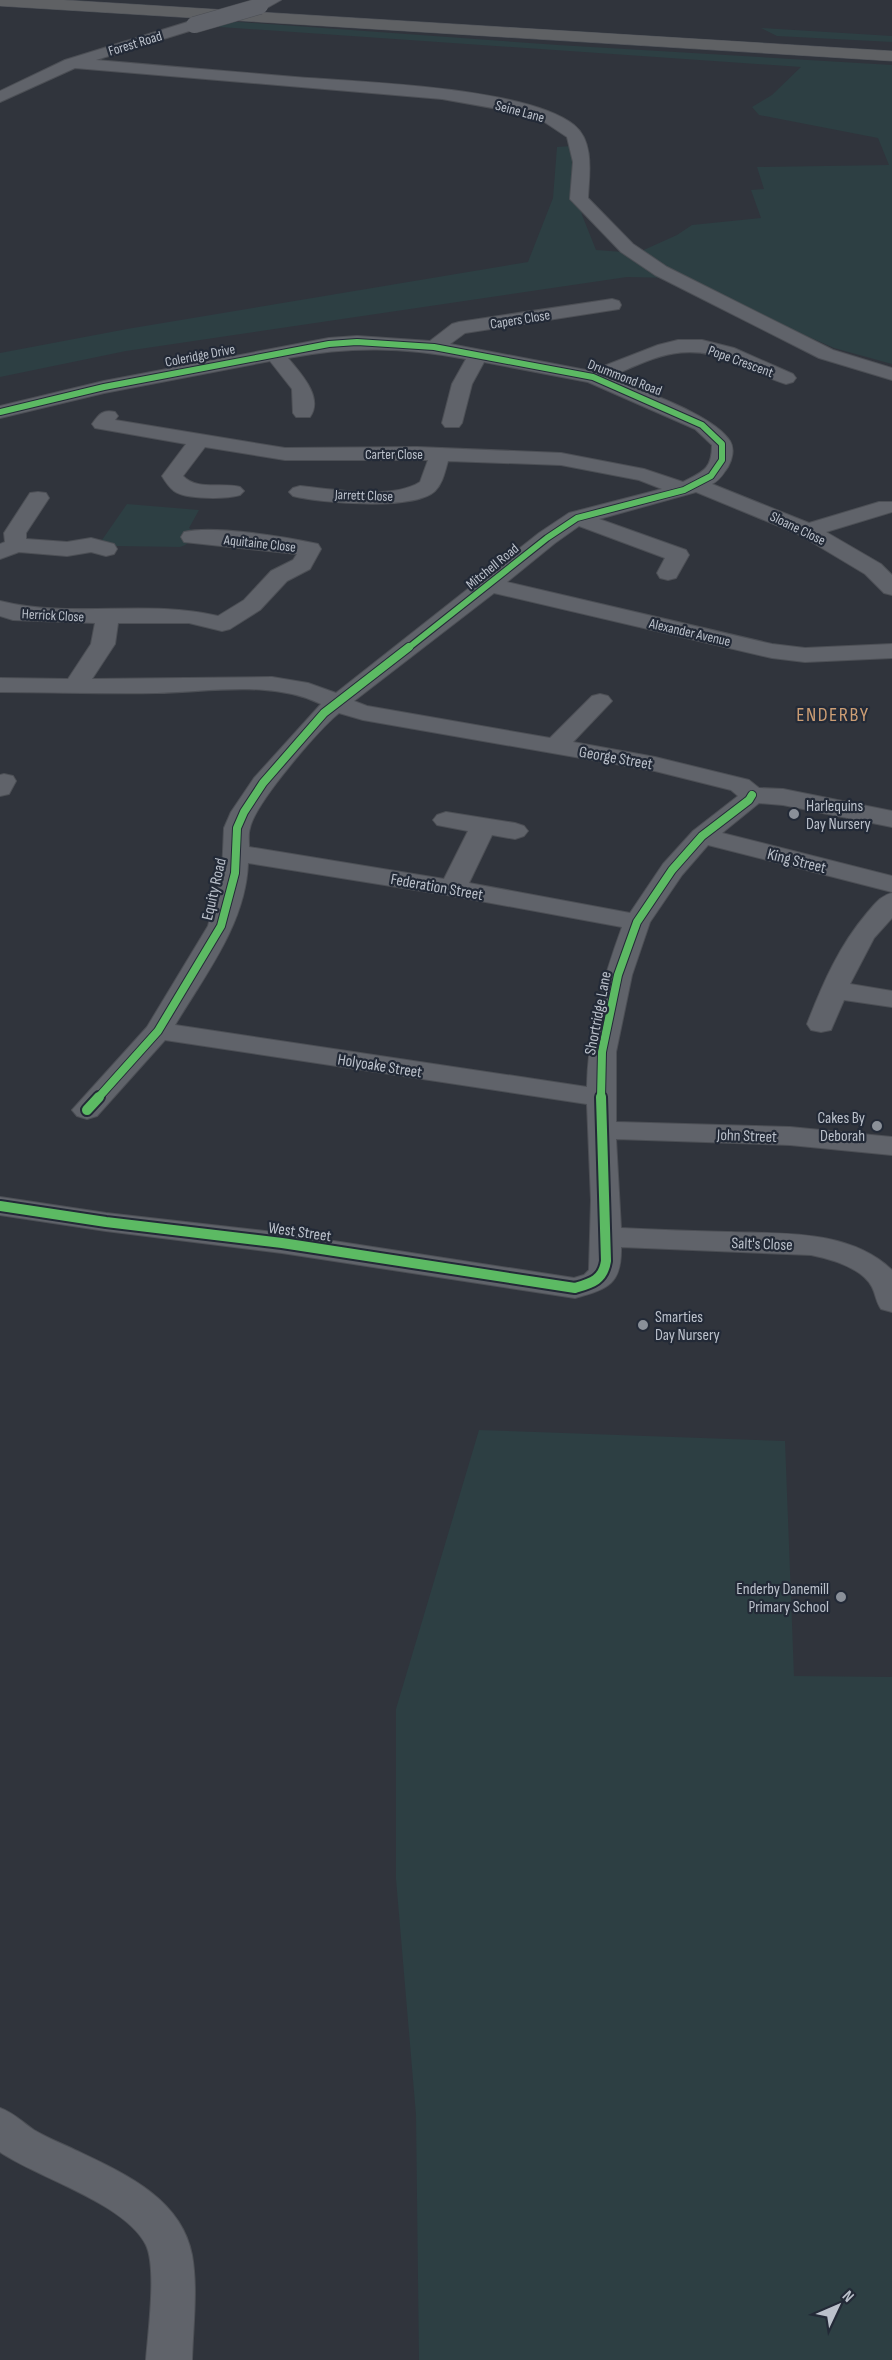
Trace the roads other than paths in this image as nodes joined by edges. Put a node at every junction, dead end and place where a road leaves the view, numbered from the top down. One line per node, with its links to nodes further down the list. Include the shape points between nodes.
1 (100, 0): 4 (highway)
2 (0, 1): 5 (highway)
3 (267, 3): 6 (street, Forest Road, bridge)
4 (892, 46)
5 (892, 56)
6 (71, 63): 7 (street, Forest Road); 13 (street, Seine Lane, via 415,92 537,113 573,134 581,156 579,199 637,255 826,354)
7 (0, 97)
8 (612, 305): 10 (street, Capers Close, via 459,328)
9 (407, 344): 10 (street, Drummond Road); 11 (street, Coleridge Drive, via 329,344)
10 (434, 347): 12 (street, Drummond Road)
11 (275, 355): 16 (street, Coleridge Drive, via 104,387); 17 (street, via 302,388)
12 (478, 356): 14 (street, Drummond Road); 18 (street)
13 (892, 374)
14 (592, 377): 15 (street, Pope Crescent, via 664,349 690,345 716,350); 22 (street, Drummond Road, via 702,425 722,444 722,460 711,476)
15 (786, 378)
16 (0, 412)
17 (303, 413)
18 (447, 419)
19 (105, 420): 20 (street, Carter Close)
20 (200, 440): 21 (street, Carter Close, via 285,454); 23 (street, via 172,476 190,490)
21 (440, 455): 22 (street, Carter Close, via 561,459); 24 (street, Jarrett Close, via 428,485 418,494 390,498)
22 (689, 487): 27 (street, Mitchell Road); 28 (street, Sloane Close)
23 (233, 491)
24 (300, 492)
25 (38, 498): 31 (street)
26 (887, 507): 28 (street)
27 (578, 518): 32 (street); 33 (street, Mitchell Road)
28 (808, 530): 34 (street, Sloane Close, via 873,569)
29 (191, 538): 36 (street, Aquitaine Close, via 237,539 310,549 302,564 279,576 252,605 215,629 189,616)
30 (97, 544): 31 (street, via 67,549)
31 (8, 548)
32 (680, 560)
33 (490, 585): 37 (street, Alexander Avenue, via 772,651 805,655); 41 (street, Mitchell Road)
34 (892, 588)
35 (0, 608): 36 (street, Herrick Close, via 13,613)
36 (107, 618): 39 (street, via 104,644)
37 (892, 651)
38 (0, 685): 39 (street)
39 (77, 685): 41 (street, via 266,684 308,690)
40 (600, 701): 42 (street)
41 (336, 703): 42 (street, George Street, via 363,713); 49 (street, Equity Road, via 262,783 237,828)
42 (555, 747): 43 (street, George Street, via 720,779 740,785)
43 (752, 795): 44 (street, George Street, via 783,797); 48 (street, Shortridge Lane)
44 (892, 819)
45 (446, 820): 46 (street)
46 (483, 827): 47 (street); 51 (street)
47 (515, 831)
48 (702, 836): 50 (street, King Street); 53 (street, Shortridge Lane, via 672,870)
49 (237, 853): 51 (street, Federation Street); 57 (street, Equity Road, via 221,926)
50 (892, 884)
51 (453, 888): 53 (street, Federation Street)
52 (892, 901): 54 (street, via 863,935)
53 (637, 922): 58 (street, Shortridge Lane, via 618,975 602,1052)
54 (835, 990): 55 (street); 56 (street)
55 (892, 999)
56 (821, 1024)
57 (158, 1031): 58 (street, Holyoake Street); 59 (street, Equity Road)
58 (602, 1098): 60 (street, Shortridge Lane)
59 (87, 1110)
60 (601, 1130): 61 (street, John Street, via 790,1136); 63 (street, Shortridge Lane)
61 (892, 1146)
62 (0, 1206): 64 (street, West Street, via 282,1243 575,1288)
63 (607, 1237): 64 (street, Shortridge Lane, via 603,1272); 65 (street, Salt's Close, via 811,1245 837,1250 880,1276)
64 (595, 1282)
65 (892, 1302)
66 (0, 2126): 67 (street, via 33,2150 106,2186 156,2224 168,2247)
67 (169, 2360)

